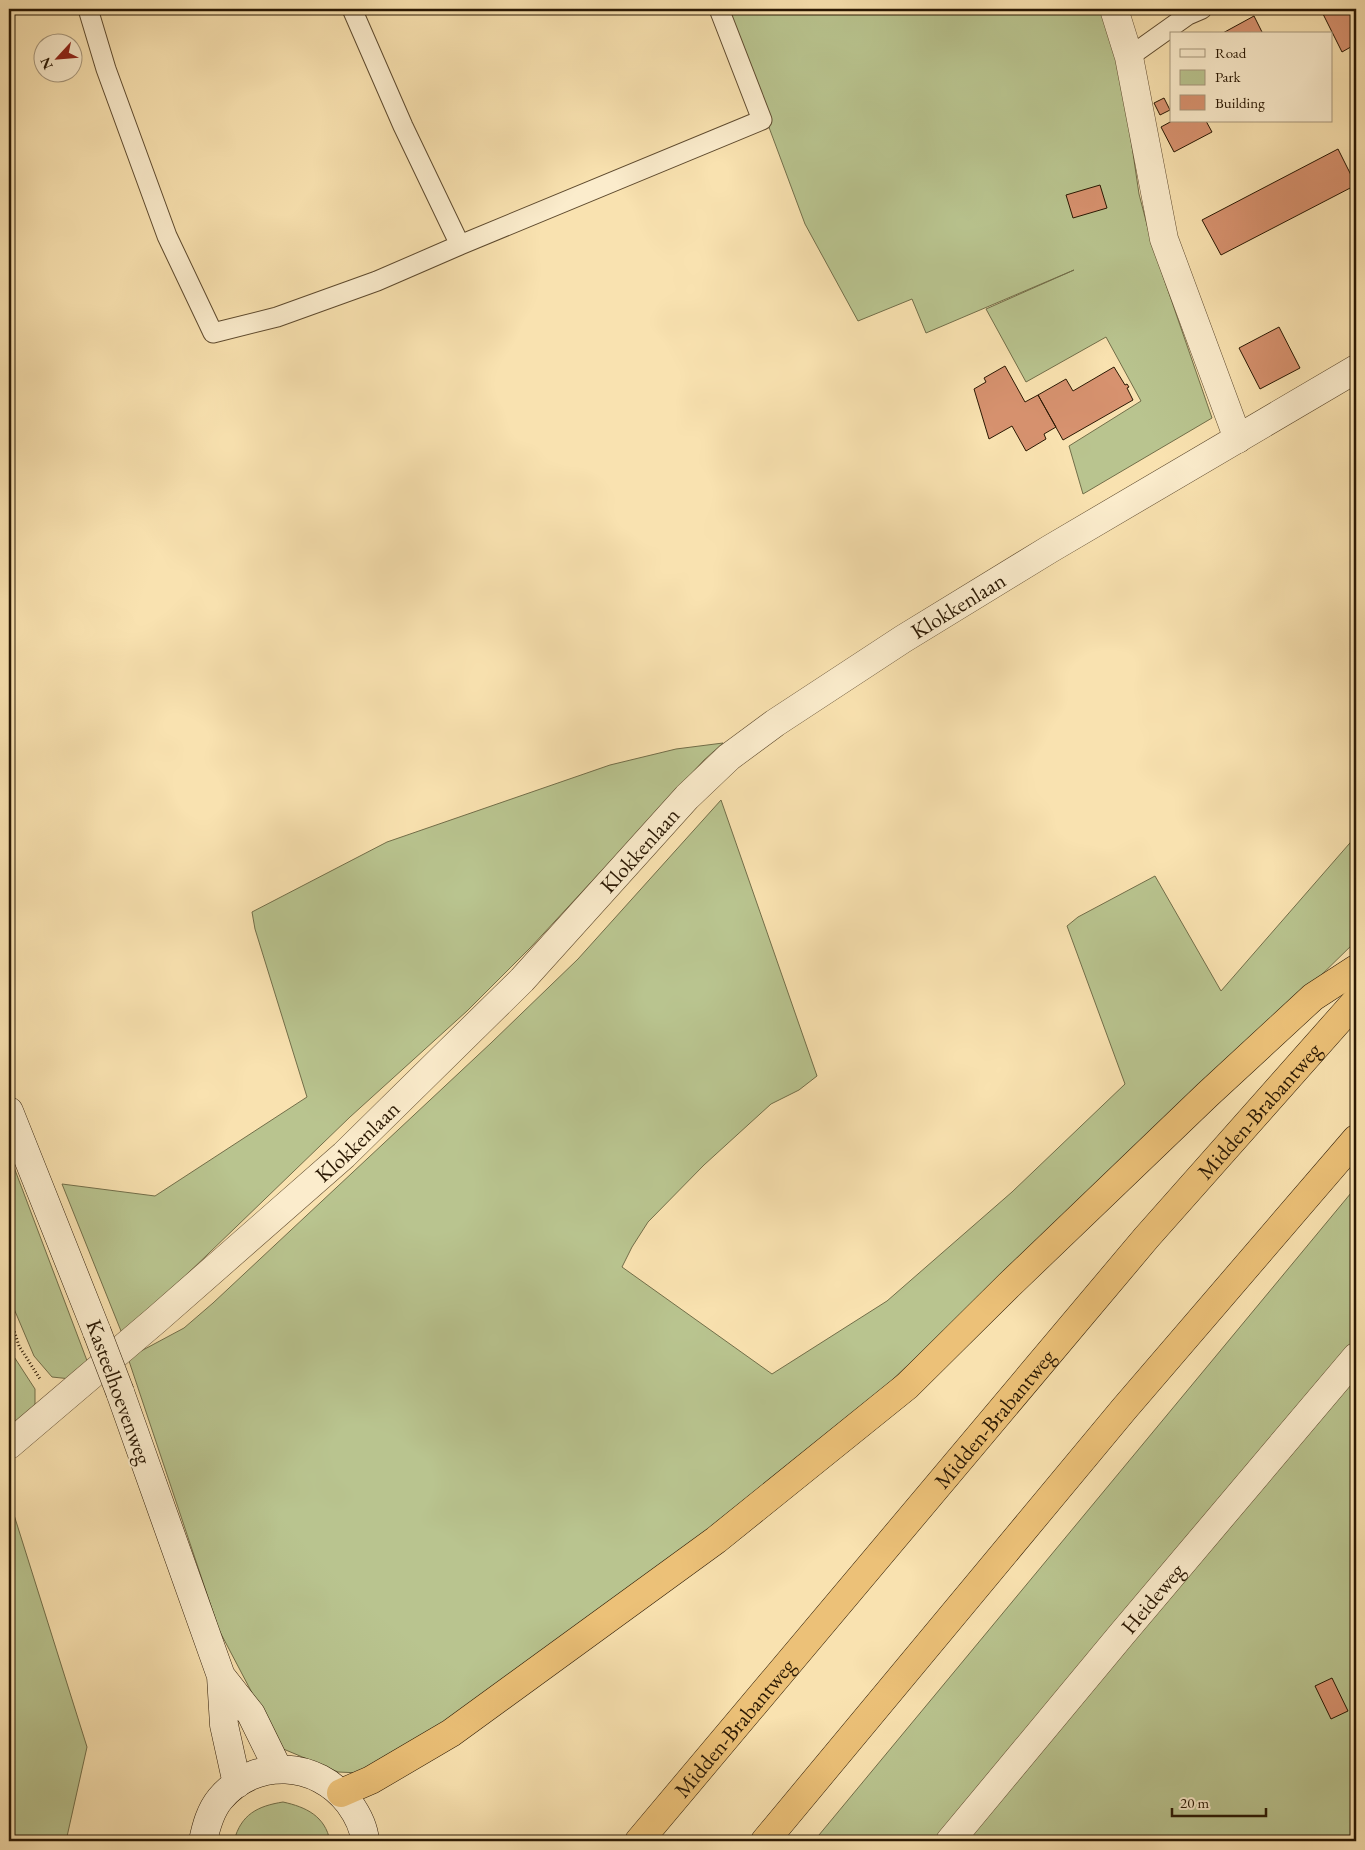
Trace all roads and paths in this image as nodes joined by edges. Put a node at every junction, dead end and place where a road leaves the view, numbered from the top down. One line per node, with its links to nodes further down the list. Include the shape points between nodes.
1 (88, 9): 7 (lane, via 106,69 167,236 213,333 277,317 359,288)
2 (352, 9): 7 (lane)
3 (719, 9): 7 (lane, via 762,120)
4 (1114, 9): 6 (street)
5 (1202, 9): 6 (lane)
6 (1129, 57): 9 (street, via 1164,239)
7 (460, 245)
8 (1356, 370): 9 (street, Klokkenlaan)
9 (1238, 439): 16 (street, Klokkenlaan, via 904,639 729,756 687,796 522,980 344,1155)
10 (1356, 969): 21 (highway, via 1313,997 1214,1088 907,1386 716,1540 451,1734 372,1780)
11 (1356, 1001): 24 (highway, Midden-Brabantweg, via 1146,1238)
12 (9, 1111): 18 (street, Kasteelhoevenweg, bridge, via 120,1392)
13 (1356, 1139): 25 (highway, via 1124,1409)
14 (9, 1315): 16 (path, via 20,1346 36,1375)
15 (1356, 1357): 26 (street, Heideweg)
16 (59, 1402): 17 (street, Klokkenlaan)
17 (9, 1445)
18 (220, 1676): 19 (street, Kasteelhoevenweg, via 251,1714); 20 (street, Kasteelhoevenweg, via 224,1725)
19 (278, 1769): 20 (street, via 258,1773); 21 (street, via 301,1771 323,1779)
20 (236, 1784): 22 (street, via 220,1800 208,1820)
21 (341, 1792): 23 (street, via 356,1812)
22 (202, 1841)
23 (365, 1841)
24 (640, 1841)
25 (765, 1841)
26 (950, 1841)

